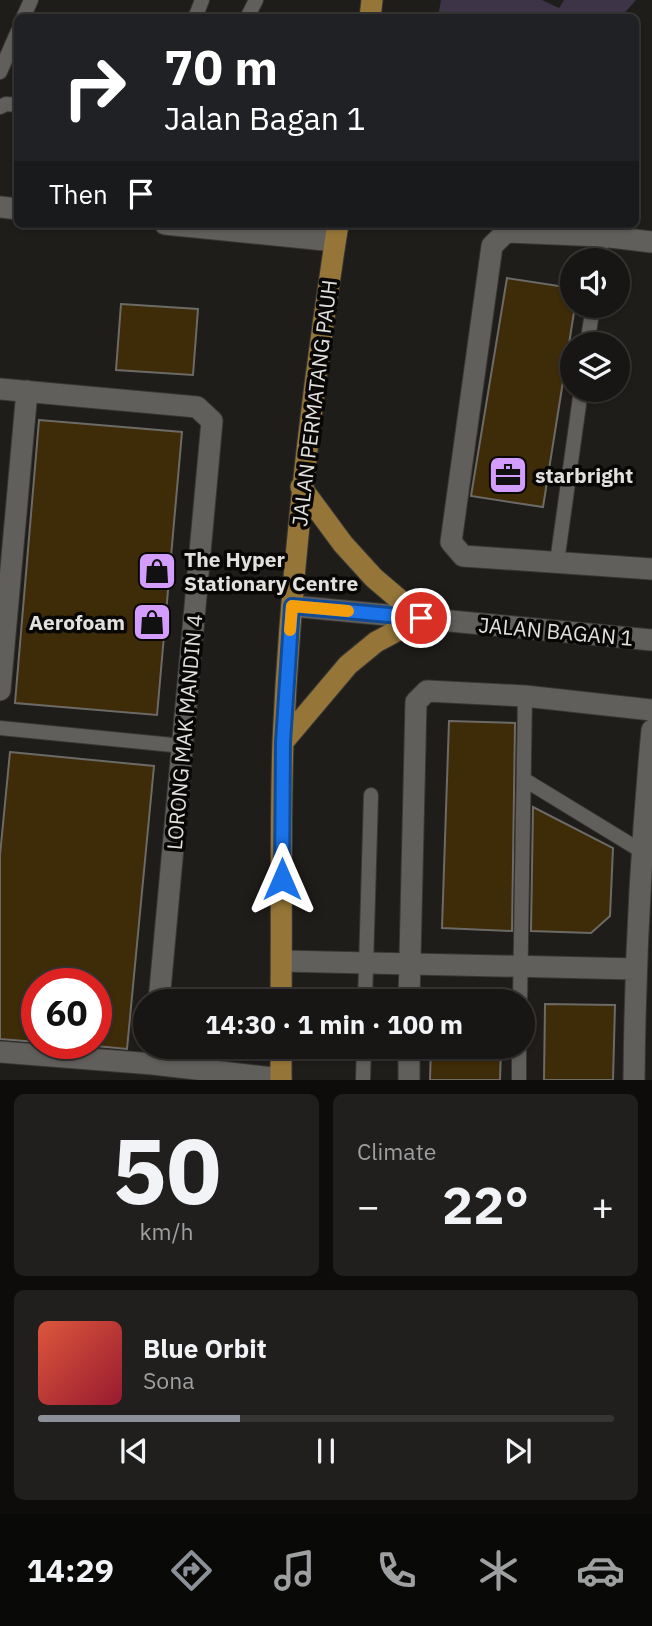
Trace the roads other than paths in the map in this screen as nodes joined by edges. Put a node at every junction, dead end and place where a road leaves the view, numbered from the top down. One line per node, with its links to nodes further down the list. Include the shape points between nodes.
1 (14, 39): 2 (lane)
2 (0, 72)
3 (251, 228): 4 (street)
4 (337, 232): 11 (main road, JALAN PERMATANG PAUH)
5 (603, 236): 6 (street); 7 (lane); 12 (street, via 506,232 492,247 451,542 463,556)
6 (652, 242)
7 (601, 248)
8 (0, 389): 9 (street)
9 (27, 391): 17 (street); 23 (street, LORONG MAK MANDIN 4, via 197,407 212,421)
10 (579, 402): 12 (lane)
11 (302, 487): 14 (main road, JALAN PERMATANG PAUH); 15 (main road, via 343,544)
12 (557, 562): 13 (street)
13 (652, 569)
14 (292, 606): 15 (street, JALAN BAGAN 1); 22 (main road, JALAN PERMATANG PAUH)
15 (421, 618): 16 (street, JALAN BAGAN 1); 22 (main road, via 376,642 348,665)
16 (652, 640)
17 (0, 690)
18 (525, 696): 19 (street); 24 (lane); 30 (street, via 427,691 416,702)
19 (652, 710)
20 (0, 727): 23 (lane)
21 (652, 730): 26 (street)
22 (283, 742): 28 (main road, JALAN PERMATANG PAUH)
23 (183, 746): 33 (street, LORONG MAK MANDIN 4)
24 (525, 780): 27 (lane); 31 (lane)
25 (371, 795): 29 (lane)
26 (648, 817): 27 (street)
27 (643, 852): 32 (street)
28 (282, 961): 29 (street); 34 (main road, JALAN PERMATANG PAUH)
29 (366, 962): 30 (street); 35 (lane)
30 (410, 963): 31 (street); 36 (street)
31 (521, 966): 32 (street); 37 (lane)
32 (635, 969): 49 (street)
33 (160, 989)
34 (281, 989)
35 (365, 989)
36 (409, 989)
37 (520, 989)
38 (0, 1052): 39 (street)
39 (133, 1055)
40 (170, 1059): 45 (street)
41 (281, 1059): 45 (main road)
42 (364, 1059): 46 (lane)
43 (409, 1059): 47 (street)
44 (519, 1059): 48 (lane)
45 (281, 1080)
46 (363, 1080)
47 (409, 1080)
48 (519, 1080)
49 (634, 1080)

